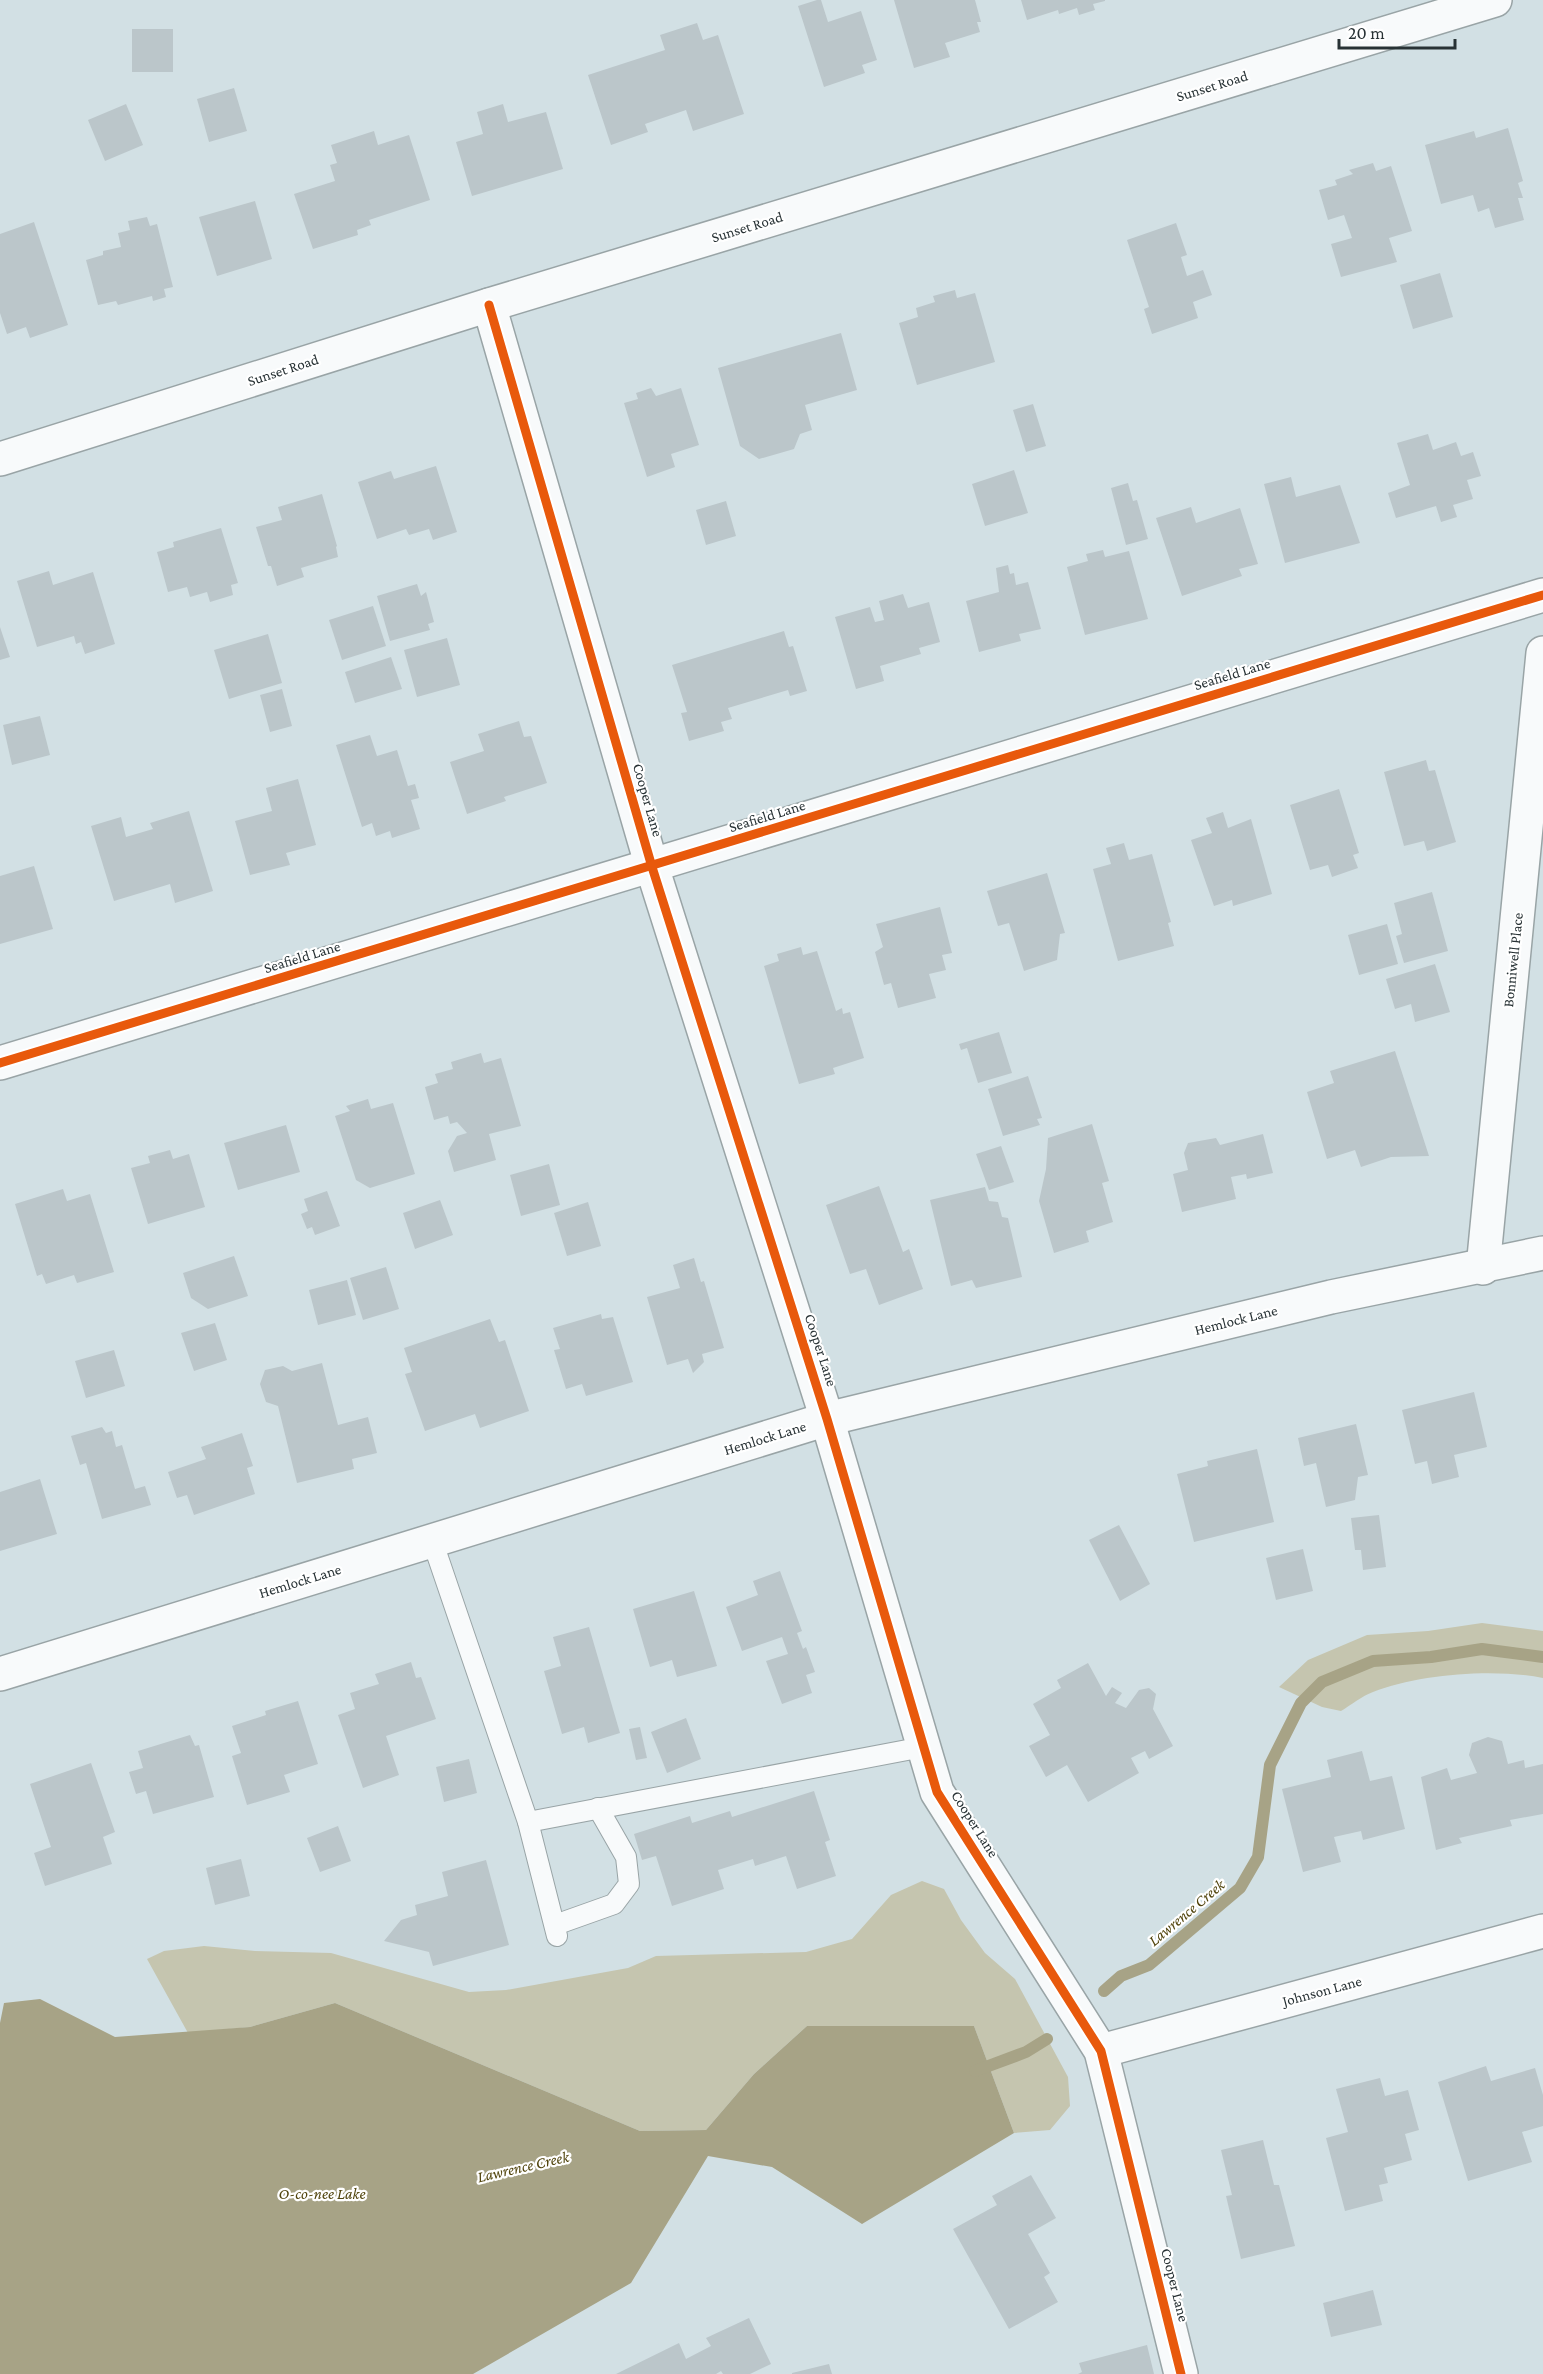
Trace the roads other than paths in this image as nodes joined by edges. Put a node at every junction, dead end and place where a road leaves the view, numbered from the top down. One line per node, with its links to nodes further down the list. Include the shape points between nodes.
1 (1496, 0): 2 (street, Sunset Road)
2 (489, 305): 3 (street, Sunset Road); 6 (street, Cooper Lane)
3 (0, 459)
4 (1543, 595): 6 (street, Seafield Lane)
5 (1543, 653): 9 (street, Bonniwell Place)
6 (652, 867): 7 (street, Seafield Lane); 10 (street, Cooper Lane)
7 (0, 1063)
8 (1543, 1254): 9 (street, Hemlock Lane)
9 (1483, 1268): 10 (street, Hemlock Lane, via 1330,1297)
10 (827, 1419): 11 (street, Hemlock Lane); 13 (street, Cooper Lane)
11 (432, 1540): 12 (street, Hemlock Lane); 15 (lane)
12 (0, 1674)
13 (924, 1747): 14 (lane); 17 (street, Cooper Lane, via 937,1792)
14 (598, 1808): 15 (lane); 15 (lane, via 626,1857 629,1884 614,1904 556,1931)
15 (528, 1822)
16 (1543, 1931): 17 (street, Johnson Lane)
17 (1101, 2051): 18 (street, Cooper Lane)
18 (1181, 2374)

